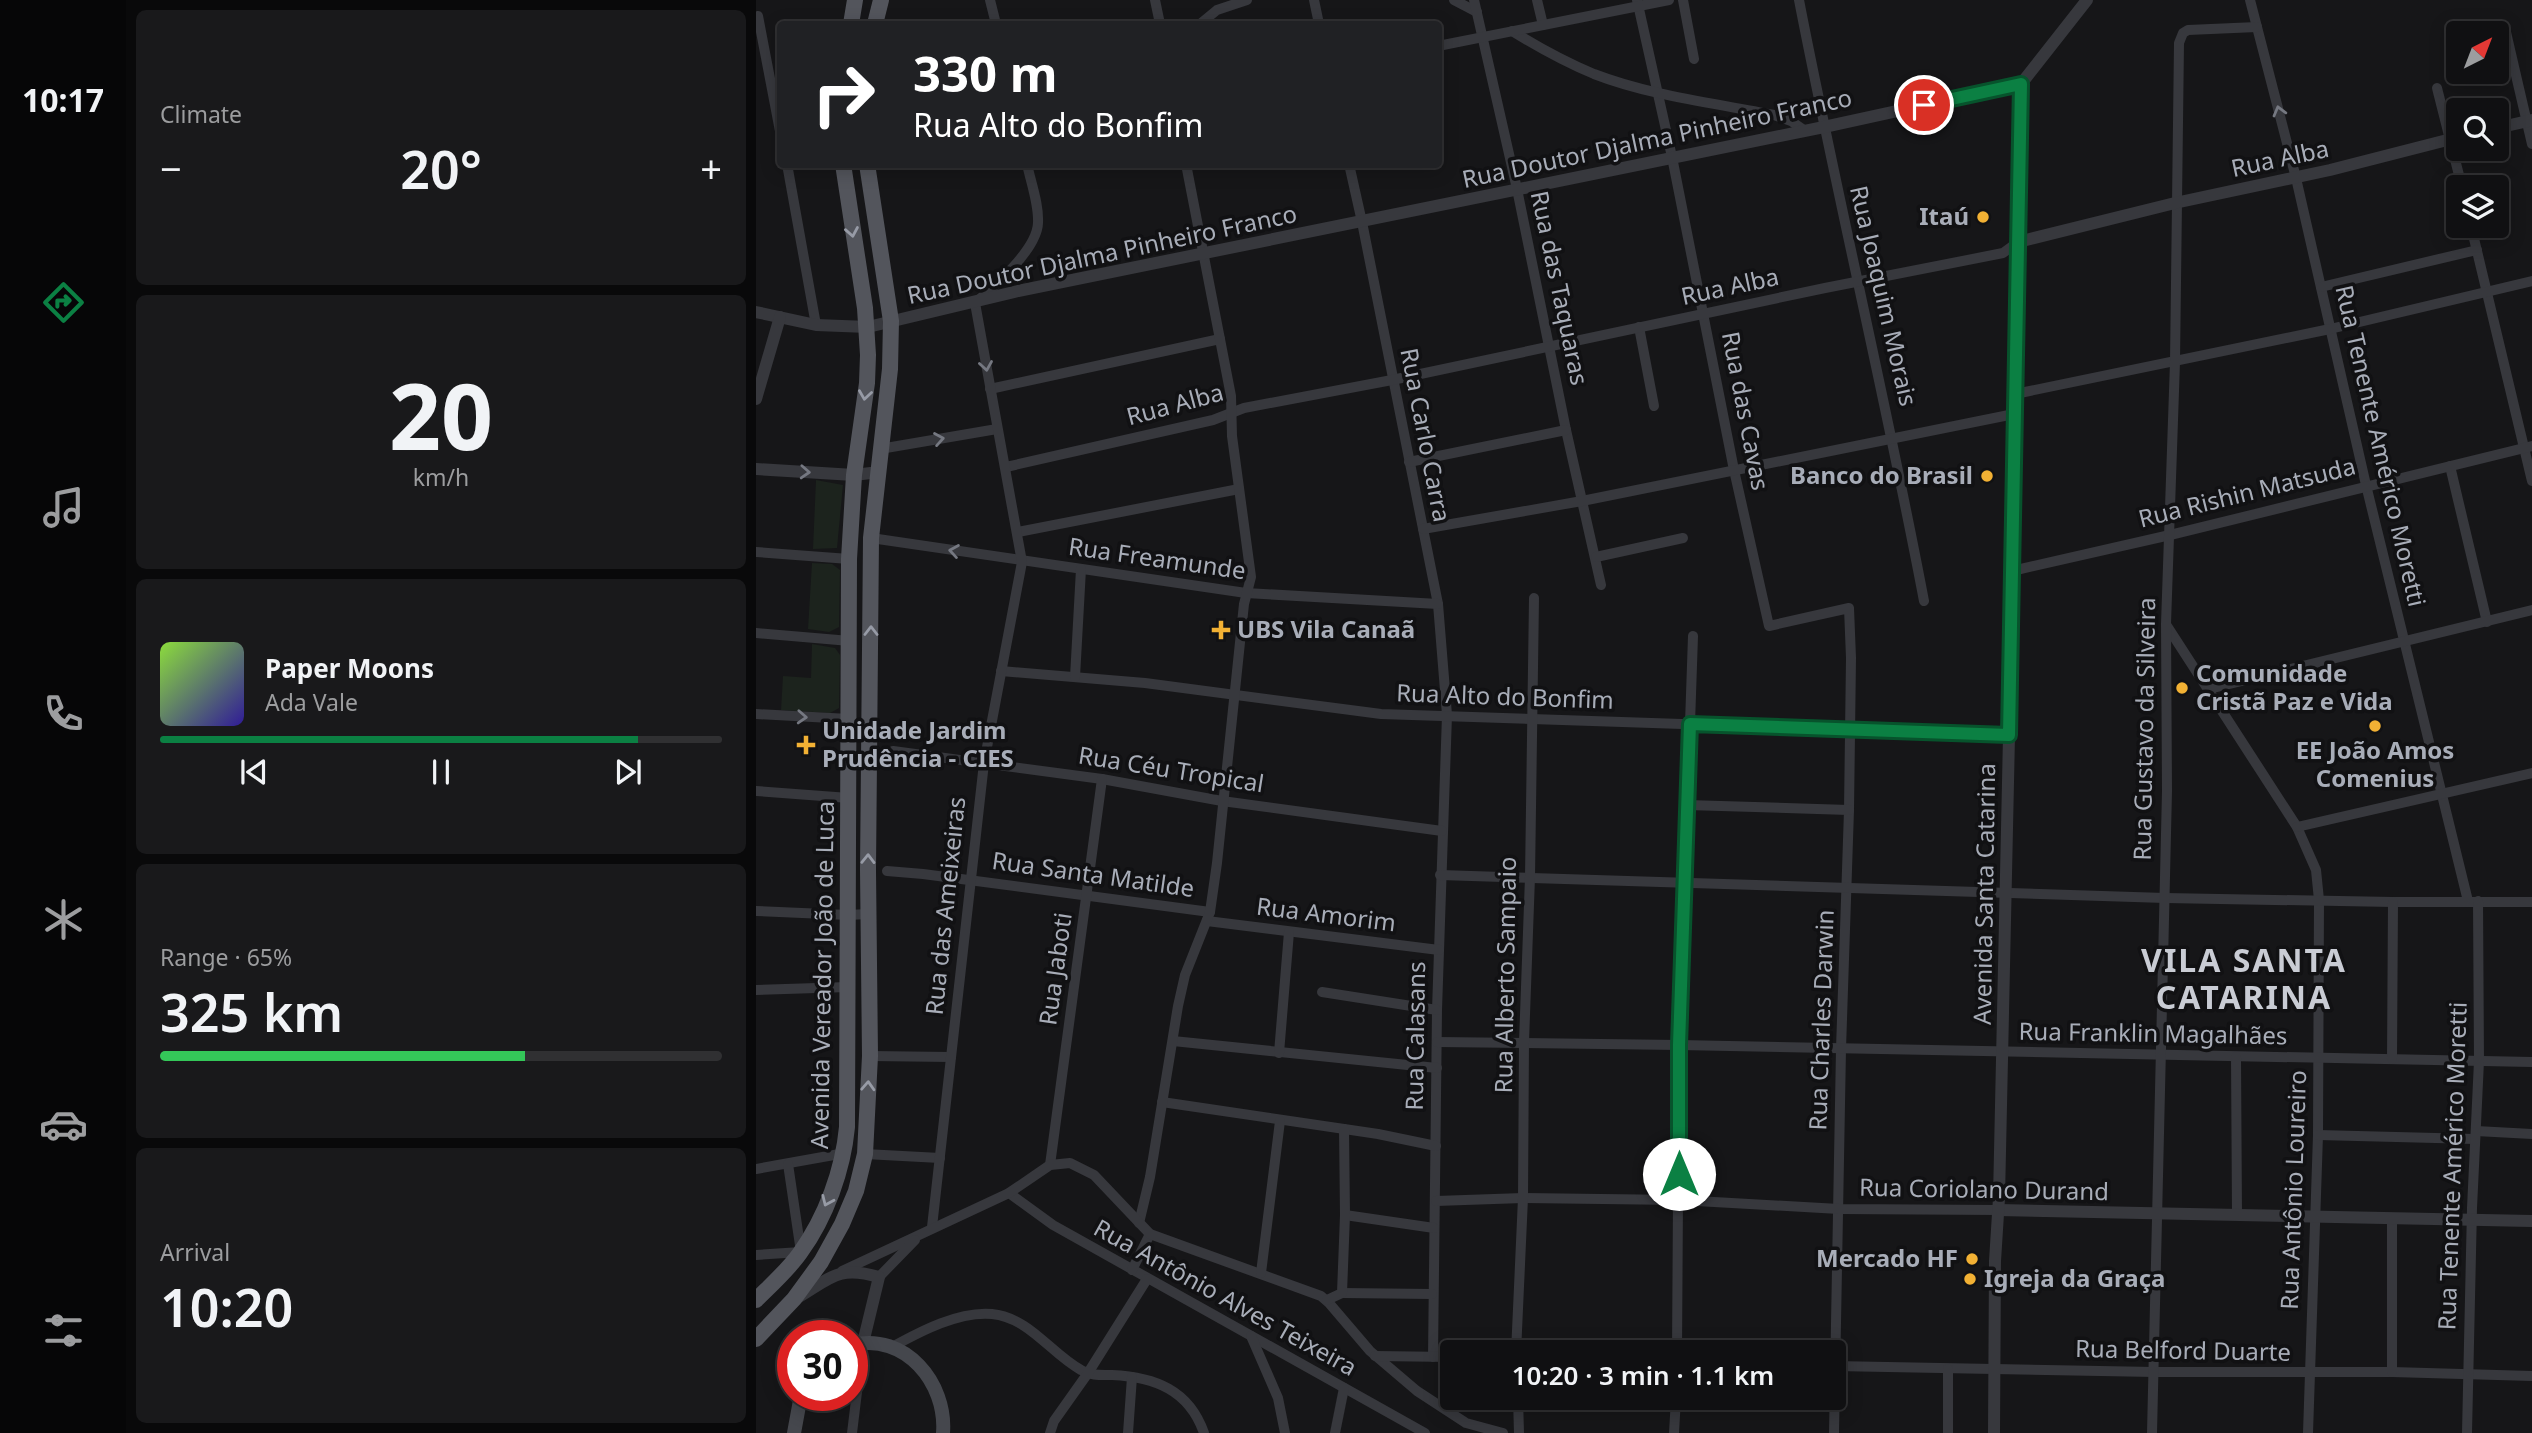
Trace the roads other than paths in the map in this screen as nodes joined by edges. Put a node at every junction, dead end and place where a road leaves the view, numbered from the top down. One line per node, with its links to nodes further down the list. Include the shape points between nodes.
1 (855, 0): 18 (main road)
2 (881, 0): 19 (main road)
3 (990, 0): 20 (street)
4 (1155, 0): 21 (street)
5 (1247, 0): 22 (street, via 1217,10)
6 (1314, 0): 23 (street)
7 (1454, 0): 16 (street)
8 (1474, 0): 16 (street, Rua das Taquaras)
9 (1537, 0): 24 (street)
10 (1669, 0): 15 (street)
11 (1682, 0): 31 (street)
12 (1799, 0): 39 (street, Rua Joaquim Morais)
13 (2087, 0): 32 (street)
14 (2250, 0): 25 (street, Rua Tenente Américo Moretti)
15 (1637, 3): 24 (street); 34 (street, Rua das Cavas)
16 (1477, 12): 27 (street, Rua das Taquaras)
17 (758, 16): 28 (street)
18 (852, 21)
19 (876, 21)
20 (995, 21)
21 (1159, 21)
22 (1204, 21)
23 (1318, 21)
24 (1543, 25): 26 (street)
25 (2257, 27): 50 (street, Rua Tenente Américo Moretti, one-way to 25); 52 (street, Rua Gustavo da Silveira, via 2183,33 2179,43)
26 (1512, 31): 27 (street); 34 (street, via 1594,74)
27 (1484, 37): 29 (street); 51 (street, Rua das Taquaras)
28 (760, 45): 36 (street)
29 (1442, 45)
30 (2510, 47): 37 (street)
31 (1694, 58)
32 (2021, 84): 39 (street, Rua Doutor Djalma Pinheiro Franco); 55 (street, Avenida Santa Catarina)
33 (2437, 88): 35 (street)
34 (1656, 91): 40 (street, via 1774,115); 43 (street, Rua das Cavas)
35 (2446, 114)
36 (777, 118)
37 (2530, 121): 38 (street); 42 (street)
38 (2509, 125)
39 (1824, 127): 40 (street, Rua Doutor Djalma Pinheiro Franco); 59 (street, Rua Joaquim Morais)
40 (1804, 130): 43 (street, Rua Doutor Djalma Pinheiro Franco)
41 (2446, 140): 50 (street, Rua Alba)
42 (2532, 144)
43 (1672, 157): 51 (street, Rua Doutor Djalma Pinheiro Franco); 64 (street, Rua das Cavas)
44 (788, 168): 67 (street)
45 (844, 168): 68 (main road, Avenida Vereador João de Luca, one-way to 68)
46 (868, 168): 66 (main road, Avenida Vereador João de Luca)
47 (1028, 168): 62 (street, via 1038,227 1000,282)
48 (1187, 168): 57 (street)
49 (1350, 168): 53 (street, Rua Carlo Carra)
50 (2296, 177): 52 (street, Rua Alba); 60 (street, Rua Tenente Américo Moretti)
51 (1517, 189): 53 (street, Rua Doutor Djalma Pinheiro Franco); 72 (street, Rua das Taquaras)
52 (2175, 203): 55 (street, Rua Alba); 73 (street, Rua Gustavo da Silveira)
53 (1362, 222): 57 (street, Rua Doutor Djalma Pinheiro Franco); 74 (street, Rua Carlo Carra)
54 (2474, 238): 56 (street)
55 (2018, 242): 59 (street, Rua Alba, via 2003,253); 76 (street, Avenida Santa Catarina)
56 (2477, 250): 60 (street); 61 (street)
57 (1203, 255): 62 (street, Rua Doutor Djalma Pinheiro Franco); 71 (street)
58 (2532, 281): 61 (street)
59 (1857, 283): 64 (street, Rua Alba); 83 (street, Rua Joaquim Morais)
60 (2321, 287): 70 (street, Rua Tenente Américo Moretti)
61 (2487, 292): 70 (street); 84 (street)
62 (975, 303): 66 (street, Rua Doutor Djalma Pinheiro Franco); 75 (street, Rua das Ameixeiras, one-way to 75)
63 (756, 312): 65 (street)
64 (1703, 314): 69 (street, Rua Alba); 90 (street, Rua das Cavas)
65 (780, 317): 67 (street); 77 (street)
66 (891, 321): 68 (street, Rua Doutor Djalma Pinheiro Franco); 85 (main road, Avenida Vereador João de Luca)
67 (816, 325): 68 (street)
68 (868, 327): 92 (main road, Avenida Vereador João de Luca, one-way to 92, via 867,383)
69 (1639, 327): 72 (street, Rua Alba); 78 (street)
70 (2330, 329): 73 (street); 94 (street, Rua Tenente Américo Moretti)
71 (1220, 339): 75 (street); 79 (street)
72 (1549, 345): 74 (street, Rua Alba); 82 (street, Rua das Taquaras)
73 (2175, 362): 76 (street); 99 (street, Rua Gustavo da Silveira)
74 (1392, 380): 79 (street, Rua Alba); 86 (street, Rua Carlo Carra)
75 (990, 389): 81 (street, Rua das Ameixeiras)
76 (2015, 394): 80 (street, Avenida Santa Catarina)
77 (756, 399)
78 (1654, 406)
79 (1232, 414): 88 (street, Rua Alba); 95 (street)
80 (2014, 414): 83 (street); 107 (street, Avenida Santa Catarina)
81 (997, 429): 85 (street, one-way to 81); 88 (street, Rua das Ameixeiras)
82 (1566, 430): 86 (street); 96 (street, Rua das Taquaras)
83 (1893, 438): 90 (street); 111 (street, Rua Joaquim Morais)
84 (2528, 447): 87 (street, Rua Rishin Matsuda); 93 (street)
85 (880, 449): 91 (main road, Avenida Vereador João de Luca)
86 (1409, 462): 97 (street, Rua Carlo Carra)
87 (2450, 466): 94 (street, Rua Rishin Matsuda); 115 (street)
88 (1006, 467): 98 (street, Rua das Ameixeiras)
89 (756, 469): 92 (street, one-way to 92)
90 (1734, 470): 96 (street); 113 (street, Rua das Cavas, via 1769,626)
91 (879, 472): 92 (street); 100 (main road, Avenida Vereador João de Luca)
92 (854, 475): 104 (main road, Avenida Vereador João de Luca)
93 (2532, 481)
94 (2366, 485): 99 (street, Rua Rishin Matsuda); 119 (street, Rua Tenente Américo Moretti)
95 (1239, 489): 98 (street); 109 (street, via 1251,577)
96 (1582, 501): 97 (street); 103 (street, Rua das Taquaras)
97 (1423, 529): 112 (street, Rua Carlo Carra)
98 (1018, 532): 105 (street, Rua das Ameixeiras)
99 (2170, 535): 107 (street, Rua Rishin Matsuda); 116 (street, Rua Gustavo da Silveira)
100 (872, 538): 105 (street, Rua Freamunde, one-way to 100); 158 (main road, Avenida Vereador João de Luca, one-way to 100)
101 (1683, 538): 103 (street)
102 (756, 552): 104 (street)
103 (1596, 557): 108 (street, Rua das Taquaras)
104 (849, 559): 120 (main road, Avenida Vereador João de Luca)
105 (1022, 562): 106 (street, Rua Freamunde); 121 (street, Rua das Ameixeiras)
106 (1082, 569): 109 (street, Rua Freamunde); 122 (street)
107 (2012, 570): 131 (street, Avenida Santa Catarina)
108 (1601, 585)
109 (1246, 593): 112 (street, Rua Freamunde); 124 (street)
110 (1534, 598): 128 (street, Rua Alberto Sampaio)
111 (1924, 601)
112 (1438, 604): 126 (street, Rua Carlo Carra)
113 (1849, 608): 130 (street, Rua Charles Darwin)
114 (2532, 610): 115 (street)
115 (2487, 622): 119 (street)
116 (2166, 624): 123 (street, Rua Antônio Loureiro); 152 (street, Rua Gustavo da Silveira)
117 (756, 633): 120 (street)
118 (1693, 636): 129 (street)
119 (2405, 639): 123 (street); 137 (street, Rua Tenente Américo Moretti)
120 (850, 641): 127 (main road, Avenida Vereador João de Luca)
121 (1001, 671): 122 (street, Rua Alto do Bonfim); 133 (street, Rua das Ameixeiras)
122 (1074, 677): 124 (street, Rua Alto do Bonfim)
123 (2209, 689): 142 (street, Rua Antônio Loureiro)
124 (1236, 696): 126 (street, Rua Alto do Bonfim, via 1381,714); 139 (street)
125 (756, 714): 127 (street, one-way to 127)
126 (1447, 715): 128 (street, Rua Alto do Bonfim); 143 (street, Rua Calasans)
127 (849, 719): 138 (main road, Avenida Vereador João de Luca)
128 (1532, 719): 129 (street, Rua Alto do Bonfim); 146 (street, Rua Alberto Sampaio)
129 (1690, 724): 130 (street, Rua Alto do Bonfim); 140 (street)
130 (1849, 729): 131 (street, Rua Alto do Bonfim); 141 (street, Rua Charles Darwin)
131 (2009, 735): 150 (street, Avenida Santa Catarina)
132 (893, 751): 133 (street, Rua Céu Tropical)
133 (984, 763): 135 (street, Rua Céu Tropical); 147 (street, Rua das Ameixeiras)
134 (2532, 773): 137 (street)
135 (1102, 779): 139 (street, Rua Céu Tropical); 151 (street, Rua Jaboti)
136 (756, 791): 138 (street)
137 (2441, 793): 142 (street); 154 (street, Rua Tenente Américo Moretti)
138 (849, 798): 159 (main road, Avenida Vereador João de Luca)
139 (1222, 801): 143 (street, Rua Céu Tropical); 160 (street)
140 (1687, 805): 141 (street); 148 (street)
141 (1849, 810): 149 (street, Rua Charles Darwin)
142 (2297, 827): 153 (street, Rua Antônio Loureiro, via 2316,870)
143 (1442, 831): 145 (street, Rua Calasans)
144 (887, 871): 147 (street, Rua Santa Matilde)
145 (1440, 875): 146 (street); 162 (street, Rua Calasans)
146 (1530, 877): 148 (street); 169 (street, Rua Alberto Sampaio)
147 (971, 880): 151 (street, Rua Santa Matilde); 176 (street, Rua das Ameixeiras)
148 (1683, 884): 149 (street); 170 (street)
149 (1847, 886): 150 (street); 171 (street, Rua Charles Darwin)
150 (2005, 893): 152 (street); 172 (street, Avenida Santa Catarina)
151 (1087, 895): 160 (street, Rua Santa Matilde); 194 (street, Rua Jaboti)
152 (2165, 898): 153 (street); 174 (street, Rua Gustavo da Silveira)
153 (2319, 900): 155 (street); 178 (street, Rua Antônio Loureiro)
154 (2473, 901): 155 (street); 156 (street); 180 (street, Rua Tenente Américo Moretti)
155 (2393, 902): 179 (street)
156 (2532, 902)
157 (756, 911): 159 (street)
158 (868, 914): 159 (street); 175 (main road, Avenida Vereador João de Luca)
159 (848, 915): 163 (main road, Avenida Vereador João de Luca)
160 (1208, 917): 161 (street, Rua Amorim); 167 (street, via 1185,975)
161 (1289, 932): 162 (street, Rua Amorim); 173 (street)
162 (1439, 950): 166 (street, Rua Calasans)
163 (848, 987): 164 (street); 190 (main road, Avenida Vereador João de Luca)
164 (756, 990)
165 (1322, 992): 166 (street)
166 (1437, 1010): 168 (street, Rua Calasans)
167 (1173, 1041): 173 (street); 183 (street)
168 (1437, 1042): 169 (street, Rua Franklin Magalhães); 182 (street, Rua Calasans)
169 (1524, 1042): 170 (street, Rua Franklin Magalhães); 197 (street, Rua Alberto Sampaio)
170 (1679, 1045): 171 (street, Rua Franklin Magalhães); 198 (street)
171 (1841, 1049): 172 (street, Rua Franklin Magalhães); 200 (street, Rua Charles Darwin)
172 (2002, 1052): 174 (street, Rua Franklin Magalhães); 201 (street, Avenida Santa Catarina)
173 (1279, 1054): 182 (street)
174 (2161, 1055): 177 (street, Rua Franklin Magalhães); 202 (street, Rua Gustavo da Silveira)
175 (870, 1056): 176 (street); 191 (main road, Avenida Vereador João de Luca, one-way to 175)
176 (951, 1057): 192 (street, Rua das Ameixeiras)
177 (2236, 1057): 178 (street, Rua Franklin Magalhães); 204 (street)
178 (2318, 1059): 179 (street, Rua Franklin Magalhães); 187 (street, Rua Antônio Loureiro)
179 (2392, 1059): 180 (street, Rua Franklin Magalhães)
180 (2479, 1061): 181 (street, Rua Franklin Magalhães); 188 (street, Rua Tenente Américo Moretti)
181 (2532, 1062)
182 (1437, 1068): 189 (street, Rua Calasans)
183 (1162, 1102): 184 (street); 209 (street)
184 (1280, 1121): 185 (street); 218 (street)
185 (1344, 1129): 189 (street); 203 (street)
186 (2532, 1134): 188 (street)
187 (2318, 1135): 188 (street); 205 (street, Rua Antônio Loureiro)
188 (2476, 1135): 207 (street, Rua Tenente Américo Moretti)
189 (1436, 1146): 199 (street, Rua Calasans)
190 (845, 1153): 193 (street); 215 (main road, Avenida Vereador João de Luca, one-way to 215, via 835,1185)
191 (864, 1154): 192 (street); 219 (main road, Avenida Vereador João de Luca, via 856,1191)
192 (940, 1158): 210 (street, Rua das Ameixeiras)
193 (788, 1164): 195 (street); 215 (street)
194 (1049, 1165): 196 (street); 209 (street, via 1070,1163 1087,1170)
195 (756, 1169)
196 (1009, 1192): 210 (street); 216 (street, Rua Antônio Alves Teixeira, via 1053,1225)
197 (1523, 1198): 198 (street, Rua Coriolano Durand); 199 (street, Rua Coriolano Durand); 229 (street, Rua Alberto Sampaio)
198 (1679, 1200): 200 (street, Rua Coriolano Durand); 230 (street)
199 (1436, 1201): 211 (street, Rua Calasans)
200 (1839, 1209): 201 (street, Rua Coriolano Durand); 231 (street, Rua Charles Darwin)
201 (1998, 1210): 202 (street, Rua Coriolano Durand); 239 (street, Avenida Santa Catarina)
202 (2158, 1213): 204 (street, Rua Coriolano Durand); 240 (street, Rua Gustavo da Silveira)
203 (1345, 1215): 211 (street); 222 (street)
204 (2237, 1215): 205 (street, Rua Coriolano Durand)
205 (2314, 1216): 206 (street, Rua Coriolano Durand); 243 (street, Rua Antônio Loureiro)
206 (2392, 1219): 207 (street, Rua Coriolano Durand); 241 (street)
207 (2472, 1219): 208 (street, Rua Coriolano Durand); 244 (street, Rua Tenente Américo Moretti)
208 (2532, 1220)
209 (1139, 1223): 212 (street)
210 (932, 1227): 213 (street)
211 (1434, 1228): 223 (street, Rua Calasans)
212 (1150, 1234): 216 (street); 218 (street)
213 (917, 1237): 217 (street); 220 (street)
214 (756, 1255): 215 (street)
215 (792, 1255): 224 (main road, Avenida Vereador João de Luca)
216 (1132, 1270): 221 (street, Rua Antônio Alves Teixeira)
217 (842, 1271): 219 (street); 220 (street)
218 (1261, 1273): 225 (street)
219 (820, 1276): 227 (main road, Avenida Vereador João de Luca)
220 (878, 1277): 226 (street)
221 (1147, 1279): 228 (street, Rua Antônio Alves Teixeira); 242 (street)
222 (1342, 1293): 223 (street); 225 (street)
223 (1432, 1294): 235 (street, Rua Calasans)
224 (756, 1300)
225 (1327, 1300): 234 (street)
226 (865, 1320)
227 (759, 1333)
228 (1251, 1336): 247 (street, Rua Antônio Alves Teixeira); 259 (street, via 1278,1398)
229 (1517, 1340)
230 (1677, 1340)
231 (1836, 1340)
232 (868, 1345): 233 (main road)
233 (892, 1347): 242 (street, via 962,1318 995,1314 1022,1324); 255 (main road, via 909,1355 927,1374 943,1411)
234 (1375, 1356): 235 (street); 262 (street, via 1455,1417)
235 (1433, 1357): 236 (street)
236 (1440, 1357)
237 (1846, 1366): 238 (street, Rua Belford Duarte)
238 (1948, 1369): 239 (street, Rua Belford Duarte); 266 (street)
239 (1995, 1370): 240 (street, Rua Belford Duarte); 267 (street, Avenida Santa Catarina)
240 (2155, 1372): 243 (street, Rua Belford Duarte); 268 (street, Rua Gustavo da Silveira)
241 (2392, 1372): 243 (street, Rua Belford Duarte); 244 (street, Rua Belford Duarte)
242 (1088, 1373): 246 (street); 256 (street)
243 (2310, 1373): 269 (street, Rua Antônio Loureiro)
244 (2468, 1374): 245 (street, Rua Belford Duarte); 270 (street, Rua Tenente Américo Moretti)
245 (2532, 1376)
246 (1132, 1377): 257 (street); 258 (street, via 1178,1394 1195,1413)
247 (1344, 1388): 260 (street); 261 (street, Rua Antônio Alves Teixeira)
248 (1518, 1410): 263 (street)
249 (1675, 1410): 264 (street)
250 (1834, 1410): 265 (street, Rua Charles Darwin)
251 (798, 1411): 253 (main road)
252 (853, 1411): 254 (street)
253 (794, 1433)
254 (852, 1433)
255 (943, 1433)
256 (1050, 1433)
257 (1128, 1433)
258 (1204, 1433)
259 (1285, 1433)
260 (1335, 1433)
261 (1425, 1433)
262 (1503, 1433)
263 (1519, 1433)
264 (1674, 1433)
265 (1834, 1433)
266 (1948, 1433)
267 (1994, 1433)
268 (2152, 1433)
269 (2308, 1433)
270 (2467, 1433)

